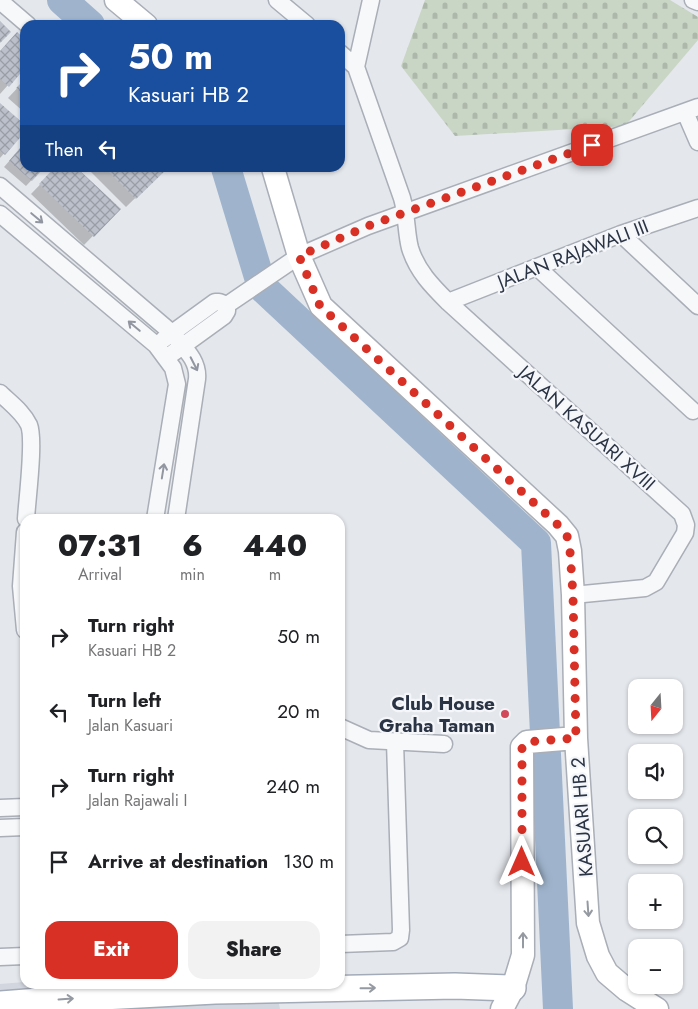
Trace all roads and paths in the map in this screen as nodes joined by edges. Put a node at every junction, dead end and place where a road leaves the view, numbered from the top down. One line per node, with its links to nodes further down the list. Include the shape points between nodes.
1 (116, 0): 8 (main road)
2 (371, 0): 11 (street)
3 (693, 0): 6 (street)
4 (0, 1): 7 (street)
5 (283, 2): 9 (street)
6 (698, 2)
7 (22, 20)
8 (140, 20)
9 (302, 20)
10 (345, 57): 11 (street)
11 (356, 67): 17 (street, JALAN KASUARI XVIII)
12 (692, 109): 13 (street); 17 (street)
13 (698, 142)
14 (274, 172): 20 (main road)
15 (0, 186): 24 (street, one-way to 24)
16 (698, 208): 19 (street, JALAN RAJAWALI III)
17 (406, 212): 20 (street); 22 (street, JALAN KASUARI XVIII, via 413,255 423,276)
18 (0, 214): 25 (street, one-way to 18)
19 (621, 234): 21 (street, JALAN RAJAWALI III); 23 (street)
20 (299, 256): 24 (street, via 229,304 215,302); 32 (main road, via 320,306 567,536)
21 (538, 268): 22 (street, JALAN RAJAWALI III); 28 (street)
22 (448, 302): 32 (street, JALAN KASUARI XVIII, via 682,514 685,533 656,582 645,588)
23 (698, 306)
24 (177, 340): 25 (street); 26 (street); 31 (street, one-way to 31, via 195,362 198,372)
25 (156, 344): 26 (street)
26 (166, 358): 30 (street, one-way to 26, via 177,384)
27 (0, 393): 29 (street, via 30,426 32,440)
28 (693, 411)
29 (26, 514)
30 (156, 514)
31 (177, 514)
32 (573, 595): 34 (main road)
33 (345, 728): 35 (street, via 368,740)
34 (571, 738): 46 (main road, KASUARI HB 2, one-way to 34, via 523,955 523,745); 48 (main road, KASUARI HB 2, one-way to 48, via 588,923 598,956 607,973)
35 (395, 742): 36 (street); 41 (street, via 400,938 393,942)
36 (444, 744)
37 (20, 807): 38 (street)
38 (0, 808)
39 (20, 827): 40 (street)
40 (0, 828)
41 (345, 944)
42 (20, 956): 43 (street)
43 (0, 957)
44 (345, 988): 46 (main road, one-way to 46, via 455,986)
45 (275, 989): 47 (main road, one-way to 45)
46 (507, 998)
47 (0, 1004)
48 (657, 1009)

